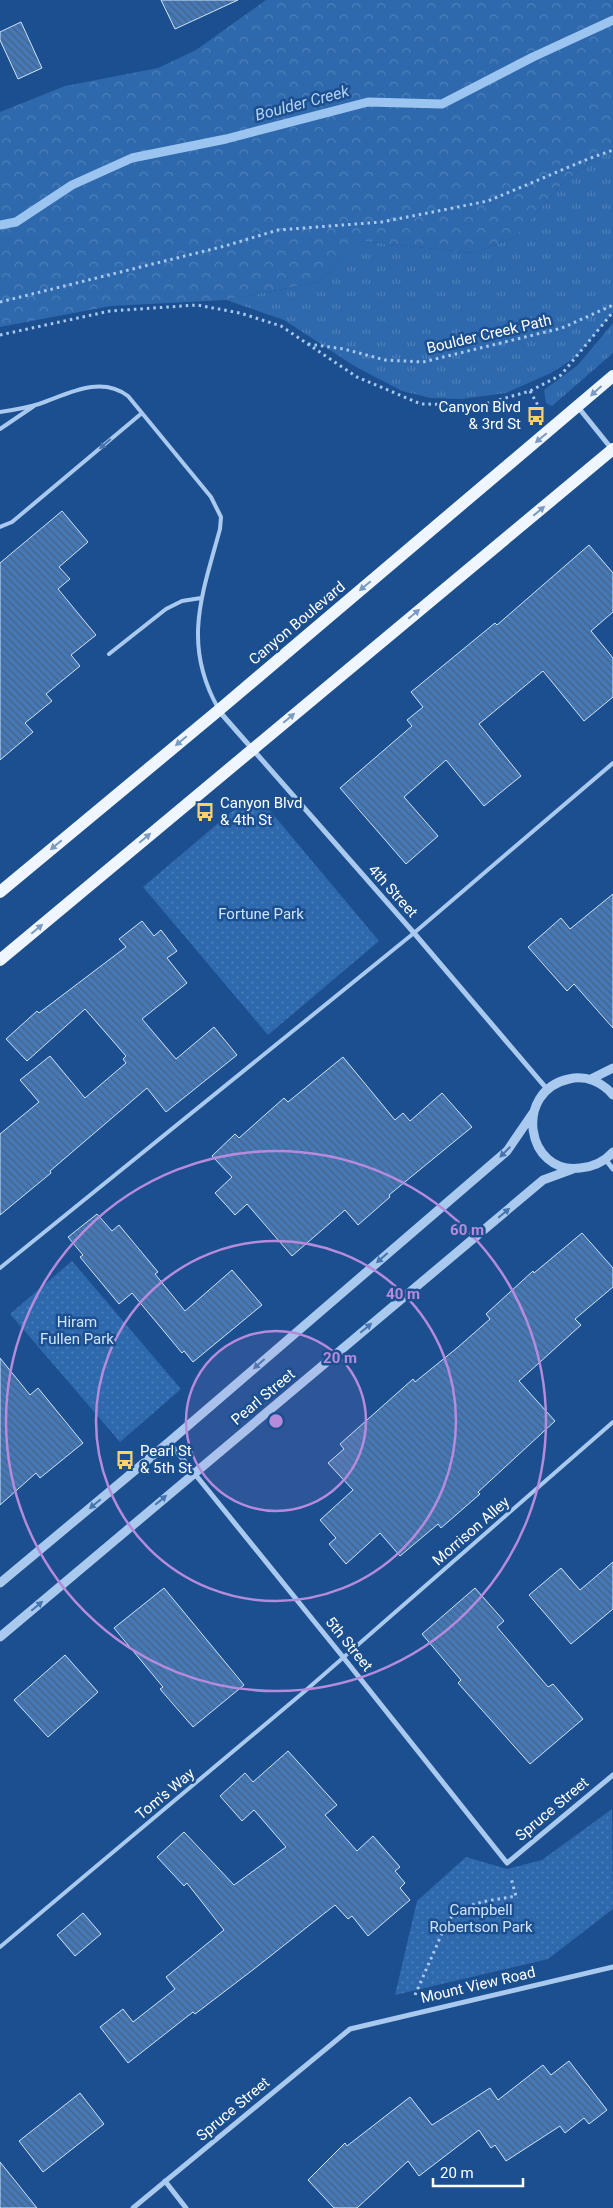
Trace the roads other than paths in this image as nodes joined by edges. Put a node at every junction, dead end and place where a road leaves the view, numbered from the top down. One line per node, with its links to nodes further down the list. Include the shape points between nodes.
1 (613, 376): 3 (main road, Canyon Boulevard, one-way to 3)
2 (38, 404): 4 (lane); 5 (lane, via 96,386 108,386 128,396); 6 (lane)
3 (578, 407): 7 (street); 11 (main road, Canyon Boulevard, one-way to 11)
4 (0, 412)
5 (142, 413): 8 (lane, one-way to 8, via 12,522); 9 (lane, via 211,497 221,517)
6 (0, 429)
7 (613, 450): 12 (main road, one-way to 7)
8 (0, 527)
9 (201, 598): 10 (lane, via 182,601 166,609); 11 (lane, via 198,656 202,675)
10 (110, 654)
11 (219, 710): 12 (street, 4th Street); 14 (main road, Canyon Boulevard, one-way to 14)
12 (252, 750): 15 (street, 4th Street); 16 (main road, one-way to 12)
13 (613, 763): 15 (lane)
14 (0, 892)
15 (414, 933): 19 (street, 4th Street); 26 (lane)
16 (0, 960)
17 (613, 1068): 18 (street)
18 (591, 1079): 19 (street, via 560,1081); 20 (street)
19 (547, 1089): 21 (street, Pearl Street)
20 (613, 1095)
21 (533, 1113): 24 (street, via 534,1138 540,1150 549,1160); 28 (street, Pearl Street, one-way to 28, via 507,1151)
22 (613, 1152): 23 (street)
23 (606, 1160): 24 (street, Pearl Street, via 590,1167); 25 (street)
24 (573, 1169): 29 (street, Pearl Street, one-way to 24, via 542,1180)
25 (613, 1169)
26 (0, 1268)
27 (613, 1422): 32 (lane, Morrison Alley)
28 (169, 1442): 29 (street, 5th Street); 30 (street, Pearl Street, one-way to 30)
29 (194, 1473): 31 (street, Pearl Street, one-way to 29); 32 (street, 5th Street)
30 (0, 1583)
31 (0, 1637)
32 (343, 1657): 34 (street, 5th Street); 35 (lane, Tom's Way)
33 (613, 1775): 34 (street, Spruce Street)
34 (507, 1864)
35 (0, 1947)
36 (613, 1967): 37 (street, Mount View Road)
37 (350, 2029): 38 (street, Spruce Street)
38 (165, 2181): 39 (street, Spruce Street); 40 (street)
39 (133, 2208)
40 (186, 2208)

